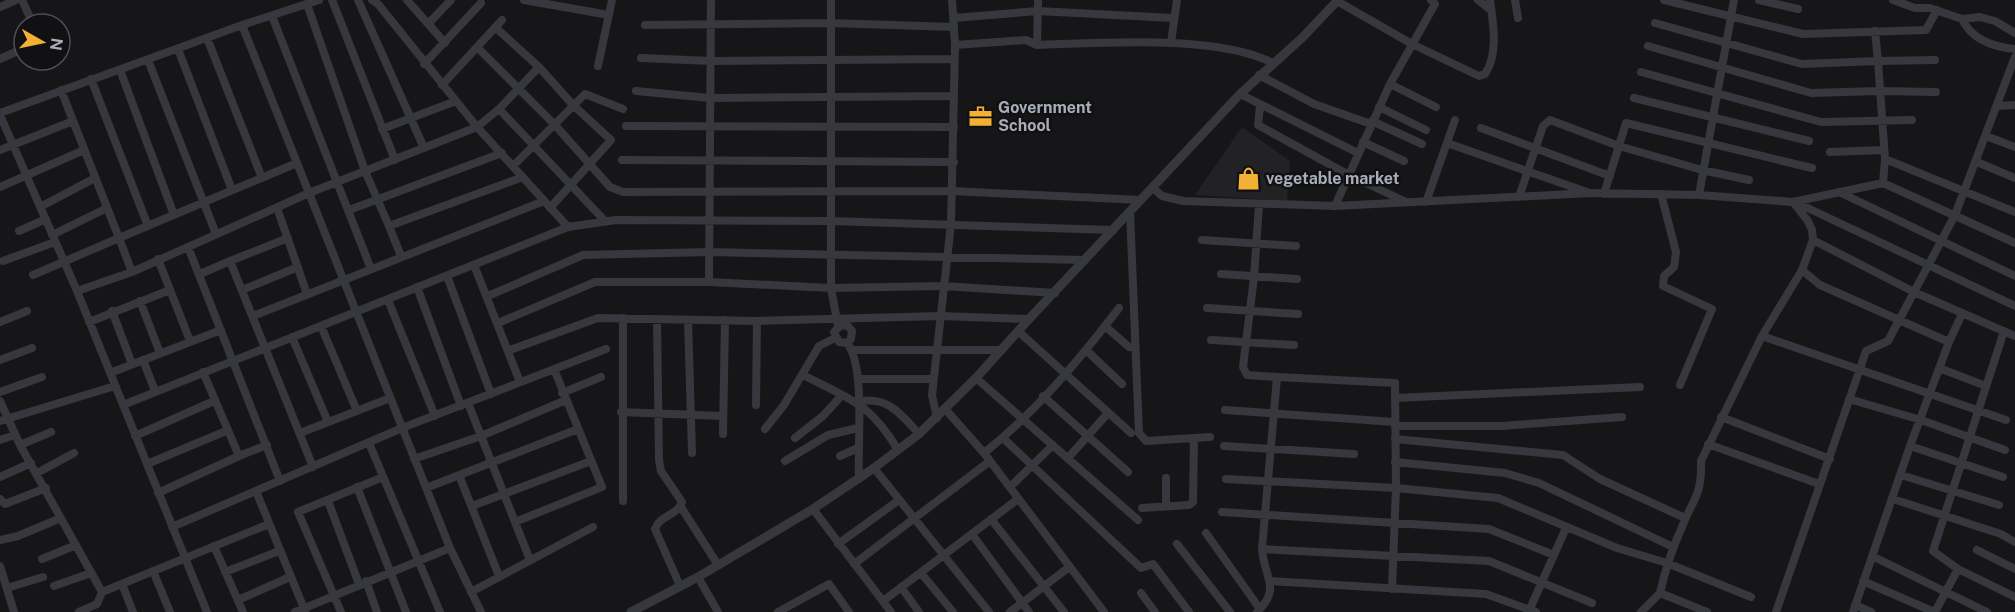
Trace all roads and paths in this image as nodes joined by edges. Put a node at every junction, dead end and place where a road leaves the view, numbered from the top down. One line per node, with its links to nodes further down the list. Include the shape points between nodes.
1 (16, 0): 29 (street)
2 (319, 0): 27 (street)
3 (332, 0): 116 (street)
4 (358, 0): 102 (street)
5 (407, 0): 28 (street)
6 (421, 0): 28 (street)
7 (451, 0): 41 (street)
8 (524, 0): 34 (street)
9 (612, 0): 34 (street)
10 (711, 0): 47 (street)
11 (831, 0): 43 (street)
12 (952, 0): 42 (street)
13 (1038, 0): 33 (street)
14 (1177, 0): 36 (street)
15 (1337, 0): 54 (street); 70 (street)
16 (1431, 0): 54 (street, via 1435,4)
17 (1478, 0): 32 (street)
18 (1490, 0): 32 (street)
19 (1515, 0): 37 (street)
20 (1664, 0): 38 (street)
21 (1734, 0): 38 (street)
22 (1759, 0): 30 (street)
23 (1893, 0): 31 (street)
24 (1922, 0): 31 (street)
25 (377, 1): 71 (street)
26 (481, 3): 52 (street)
27 (307, 4): 35 (street); 150 (street)
28 (415, 7): 41 (street)
29 (0, 8)
30 (1798, 9)
31 (1933, 9): 39 (street); 49 (street, via 1926,30)
32 (1491, 10): 54 (street, via 1495,27 1485,74 1471,73)
33 (1038, 11): 36 (street); 42 (street); 57 (street)
34 (609, 15): 72 (street)
35 (272, 16): 45 (street); 159 (street)
36 (1173, 18): 53 (street)
37 (1518, 18)
38 (1731, 18): 49 (street, via 1803,34); 55 (street)
39 (1962, 19): 50 (street, via 1980,17); 61 (street, via 1967,29 1981,40)
40 (502, 20): 48 (street)
41 (429, 22): 52 (street)
42 (954, 22): 43 (street); 56 (street)
43 (830, 23): 47 (street); 68 (street)
44 (1655, 23): 55 (street)
45 (242, 24): 51 (street); 144 (street)
46 (645, 25): 47 (street)
47 (711, 26): 67 (street)
48 (496, 28): 59 (street); 73 (street)
49 (1875, 31): 69 (street)
50 (2015, 33)
51 (207, 38): 60 (street); 154 (street)
52 (445, 43): 71 (street)
53 (1171, 43): 57 (street); 70 (street, via 1255,54)
54 (1412, 44): 79 (street)
55 (1727, 44): 69 (street, via 1810,65); 74 (street)
56 (955, 45): 57 (street, via 1026,40); 64 (street)
57 (1037, 45)
58 (1648, 46): 74 (street)
59 (478, 48): 80 (street); 81 (street)
60 (178, 49): 65 (street); 164 (street)
61 (2015, 49)
62 (2015, 57): 96 (street)
63 (641, 58): 67 (street)
64 (954, 59): 68 (street); 89 (street)
65 (148, 60): 75 (street); 178 (street)
66 (1935, 60): 69 (street)
67 (711, 61): 68 (street); 90 (street)
68 (830, 61): 88 (street)
69 (1878, 61): 84 (street)
70 (1273, 63): 77 (street)
71 (424, 64): 80 (street)
72 (598, 66)
73 (539, 67): 81 (street); 93 (street)
74 (1723, 67): 84 (street, via 1811,93); 86 (street)
75 (120, 70): 78 (street); 192 (street)
76 (1641, 72): 86 (street)
77 (1259, 75): 87 (street); 108 (street, via 1314,104)
78 (91, 79): 82 (street); 199 (street)
79 (1390, 84): 97 (street); 98 (street)
80 (442, 85): 92 (street)
81 (519, 89): 99 (street); 109 (street)
82 (61, 90): 101 (street); 106 (street)
83 (636, 91): 90 (street)
84 (1880, 91): 85 (street); 107 (street)
85 (1936, 92)
86 (1718, 93): 104 (street); 107 (street, via 1821,122)
87 (1240, 94): 95 (street); 163 (street)
88 (830, 96): 89 (street); 90 (street); 111 (street)
89 (954, 96): 114 (street)
90 (710, 98): 113 (street)
91 (1634, 98): 104 (street)
92 (456, 101): 102 (street); 112 (street)
93 (573, 105): 100 (street, via 585,94); 109 (street); 145 (street, via 611,140)
94 (2015, 105): 96 (street)
95 (1260, 106): 135 (street); 152 (street, via 1258,125)
96 (1997, 106): 118 (street)
97 (1379, 107): 108 (street); 117 (street)
98 (1436, 107)
99 (499, 109): 112 (street); 125 (street)
100 (622, 109)
101 (0, 114): 124 (street)
102 (411, 118): 116 (street); 128 (street)
103 (1455, 120): 121 (street)
104 (1713, 120): 119 (street); 122 (street)
105 (1912, 120): 107 (street)
106 (73, 121): 124 (street); 130 (street)
107 (1881, 121): 132 (street)
108 (1372, 122): 120 (street); 123 (street)
109 (555, 125): 125 (street); 145 (street)
110 (626, 126): 113 (street)
111 (831, 126): 113 (street); 114 (street); 136 (street)
112 (477, 127): 128 (street); 134 (street)
113 (710, 127): 141 (street)
114 (954, 127): 142 (street)
115 (1481, 128): 131 (street)
116 (382, 129): 138 (street)
117 (1426, 130)
118 (1986, 136): 127 (street); 143 (street)
119 (1809, 141)
120 (1363, 142): 135 (street); 140 (street)
121 (1447, 143): 148 (street); 180 (street)
122 (1707, 143): 126 (street, via 1626,123); 147 (street); 149 (street)
123 (1422, 144)
124 (13, 145): 129 (street); 151 (street)
125 (534, 146): 146 (street); 162 (street)
126 (1619, 146): 131 (street, via 1550,120 1544,123); 149 (street); 153 (street)
127 (2015, 147)
128 (424, 148): 138 (street)
129 (0, 150)
130 (84, 150): 151 (street); 156 (street)
131 (1536, 150): 148 (street); 153 (street)
132 (1884, 150): 133 (street); 137 (street)
133 (1830, 152)
134 (502, 153): 146 (street); 176 (street)
135 (1358, 153): 152 (street)
136 (830, 159): 141 (street); 142 (street); 166 (street)
137 (1885, 159): 160 (street); 168 (street)
138 (394, 160): 150 (street)
139 (622, 160): 141 (street)
140 (1404, 161)
141 (710, 162): 165 (street)
142 (954, 162): 167 (street)
143 (1977, 162): 157 (street); 168 (street)
144 (297, 163): 154 (street); 171 (street)
145 (590, 164): 162 (street); 165 (street, via 610,187 623,192)
146 (513, 166): 155 (street)
147 (1812, 168)
148 (1529, 170): 170 (street); 175 (street)
149 (1702, 170): 158 (street); 174 (street)
150 (365, 171): 159 (street); 176 (street)
151 (26, 174): 161 (street); 185 (street)
152 (1348, 175): 182 (street); 184 (street)
153 (1610, 176): 172 (street)
154 (262, 177): 164 (street)
155 (523, 177): 179 (street); 200 (street)
156 (95, 178): 185 (street); 186 (street)
157 (2015, 178)
158 (1749, 180)
159 (336, 183): 171 (street); 189 (street)
160 (1882, 183): 169 (street); 193 (street)
161 (0, 187)
162 (570, 187): 188 (street); 196 (street)
163 (1153, 188): 177 (street); 183 (street, via 1172,200)
164 (232, 190): 178 (street)
165 (710, 190): 166 (street); 195 (street)
166 (831, 190): 167 (street); 197 (street)
167 (952, 191): 177 (street); 198 (street)
168 (1966, 191): 191 (street); 193 (street)
169 (1839, 192): 181 (street); 210 (street)
170 (1591, 193): 172 (street); 175 (street)
171 (309, 194): 187 (street); 237 (street)
172 (1604, 194): 173 (street)
173 (1661, 194): 174 (street); 319 (street, via 1676,252 1674,267 1664,276 1663,286 1712,309)
174 (1699, 195): 181 (street)
175 (1520, 197): 180 (street)
176 (377, 200): 189 (street); 200 (street)
177 (1140, 200): 190 (street)
178 (206, 201): 192 (street); 204 (street)
179 (544, 201): 188 (street); 217 (street)
180 (1426, 202): 182 (street)
181 (1793, 202): 209 (street, via 1808,221); 225 (street)
182 (1407, 203): 184 (street)
183 (1259, 205): 184 (street); 211 (street)
184 (1335, 206)
185 (40, 207): 194 (street)
186 (107, 208): 205 (street); 206 (street)
187 (277, 208): 204 (street); 207 (street)
188 (550, 208): 201 (street)
189 (349, 210): 227 (street)
190 (1130, 212): 202 (street); 377 (street, via 1139,433 1146,441)
191 (2015, 212)
192 (174, 215): 199 (street)
193 (1955, 215): 210 (street); 212 (street)
194 (46, 219): 203 (street); 205 (street)
195 (710, 220): 196 (street); 197 (street); 215 (street)
196 (605, 221): 201 (street)
197 (831, 221): 198 (street); 216 (street)
198 (951, 224): 202 (street); 218 (street)
199 (148, 226): 206 (street)
200 (389, 226): 217 (street)
201 (568, 227): 224 (street)
202 (1113, 230): 220 (street)
203 (19, 231)
204 (216, 234): 214 (street)
205 (54, 238): 221 (street); 223 (street)
206 (118, 238): 223 (street); 229 (street)
207 (288, 238): 222 (street); 226 (street)
208 (1202, 240): 211 (street)
209 (1813, 240): 228 (street); 245 (street)
210 (1941, 242): 225 (street); 234 (street)
211 (1257, 243): 213 (street); 235 (street)
212 (2015, 243)
213 (1296, 246)
214 (188, 247): 219 (street); 230 (street)
215 (709, 252): 216 (street); 238 (street); 248 (street, via 583,255)
216 (831, 254): 218 (street); 241 (street)
217 (401, 256): 227 (street)
218 (946, 256): 220 (street); 239 (street)
219 (158, 260): 229 (street); 242 (street)
220 (1085, 260): 246 (street)
221 (3, 261)
222 (230, 261): 230 (street); 243 (street)
223 (64, 262): 232 (street); 244 (street)
224 (474, 265): 233 (street); 248 (street)
225 (1926, 266): 245 (street); 251 (street)
226 (297, 267): 243 (street); 247 (street)
227 (371, 269): 237 (street)
228 (1802, 270): 264 (street, via 1820,285); 279 (street)
229 (132, 272): 244 (street)
230 (200, 274): 276 (street)
231 (1221, 274): 235 (street)
232 (33, 275)
233 (447, 276): 240 (street); 324 (street)
234 (2015, 276)
235 (1254, 277): 236 (street); 254 (street)
236 (1297, 279)
237 (343, 281): 247 (street); 257 (street)
238 (709, 282): 241 (street); 272 (street, via 595,282)
239 (943, 286): 241 (street); 246 (street); 261 (street)
240 (417, 287): 249 (street); 335 (street)
241 (831, 288): 263 (street)
242 (170, 290): 250 (street); 284 (street)
243 (242, 290): 260 (street)
244 (77, 291): 271 (street)
245 (1914, 292): 259 (street); 264 (street)
246 (1055, 293): 266 (street)
247 (307, 294): 260 (street)
248 (488, 296): 272 (street)
249 (388, 300): 257 (street); 347 (street)
250 (140, 301): 256 (street); 298 (street)
251 (2015, 306)
252 (1119, 308): 274 (street)
253 (1207, 308): 254 (street)
254 (1250, 310): 258 (street); 285 (street)
255 (27, 311): 270 (street)
256 (112, 312): 271 (street); 302 (street)
257 (357, 313): 275 (street); 329 (street)
258 (1298, 314)
259 (1962, 314): 277 (street); 286 (street)
260 (253, 316): 291 (street)
261 (940, 316): 263 (street); 266 (street); 293 (street)
262 (623, 318): 265 (street); 294 (street, via 598,318); 342 (street)
263 (836, 318): 269 (street); 273 (street)
264 (1900, 318): 286 (street); 305 (street, via 1888,341 1866,351)
265 (657, 319): 267 (street); 344 (street)
266 (1029, 319): 278 (street)
267 (688, 320): 268 (street); 346 (street)
268 (724, 320): 269 (street); 348 (street)
269 (757, 321): 337 (street)
270 (0, 322)
271 (89, 322): 307 (street)
272 (498, 323): 294 (street)
273 (838, 326): 282 (street); 287 (street, via 848,326 852,331)
274 (1105, 326): 289 (street); 297 (street)
275 (321, 327): 281 (street); 340 (street)
276 (221, 330): 284 (street); 301 (street)
277 (2004, 331): 280 (street); 320 (street)
278 (1019, 332): 296 (street); 308 (street)
279 (1762, 336): 305 (street); 350 (street)
280 (2015, 336)
281 (292, 337): 291 (street); 357 (street)
282 (835, 338): 287 (street); 309 (street, via 819,346)
283 (1211, 340): 285 (street)
284 (190, 342): 298 (street)
285 (1245, 342): 288 (street); 312 (street, via 1244,372)
286 (1949, 342): 303 (street)
287 (847, 343): 295 (street)
288 (1294, 345)
289 (1129, 347)
290 (32, 348): 299 (street)
291 (264, 348): 301 (street); 365 (street)
292 (606, 349): 304 (street)
293 (935, 349): 295 (street); 296 (street); 315 (street)
294 (510, 350): 316 (street)
295 (853, 350): 314 (street)
296 (1002, 350): 313 (street)
297 (1086, 350): 308 (street); 317 (street)
298 (160, 353): 300 (street)
299 (0, 360)
300 (143, 360): 302 (street); 322 (street)
301 (234, 360): 306 (street); 383 (street)
302 (132, 364): 307 (street)
303 (1940, 368): 320 (street); 325 (street)
304 (554, 369): 316 (street); 328 (street)
305 (1860, 371): 325 (street); 331 (street)
306 (203, 372): 322 (street); 333 (street)
307 (110, 373): 318 (street)
308 (1065, 373): 327 (street); 343 (street)
309 (803, 375): 326 (street); 362 (street)
310 (42, 377): 323 (street)
311 (602, 377): 328 (street)
312 (1277, 377): 330 (street, via 1395,383); 345 (street)
313 (976, 378): 338 (street); 353 (street)
314 (859, 379): 315 (street); 334 (street)
315 (933, 379): 352 (street, via 932,405)
316 (520, 382): 324 (street)
317 (1122, 384)
318 (115, 386): 336 (street); 351 (street)
319 (1680, 386)
320 (1986, 386): 341 (street)
321 (1640, 387): 330 (street)
322 (155, 391): 336 (street)
323 (0, 392)
324 (491, 394): 335 (street)
325 (1930, 394): 341 (street); 354 (street)
326 (842, 395): 334 (street); 375 (street)
327 (1043, 396): 353 (street); 372 (street)
328 (564, 397): 361 (street); 371 (street)
329 (390, 398): 340 (street); 360 (street)
330 (1395, 398): 358 (street)
331 (1849, 399): 354 (street); 399 (street)
332 (0, 401): 351 (street)
333 (214, 401): 363 (street); 370 (street)
334 (858, 402): 359 (street); 367 (street, via 878,400 888,404); 389 (street, via 879,419)
335 (464, 404): 347 (street); 371 (street)
336 (123, 405): 370 (street)
337 (756, 405)
338 (946, 410): 352 (street); 393 (street)
339 (1225, 410): 345 (street)
340 (357, 411): 357 (street)
341 (1978, 411): 355 (street); 374 (street)
342 (621, 412): 344 (street); 438 (street)
343 (1108, 413): 368 (street); 372 (street)
344 (657, 414): 346 (street); 442 (street, via 661,471 681,498)
345 (1275, 414): 358 (street); 387 (street)
346 (691, 415): 348 (street); 392 (street)
347 (435, 416): 360 (street)
348 (722, 416): 366 (street)
349 (1622, 417): 358 (street, via 1502,426)
350 (1721, 417): 381 (street); 399 (street)
351 (9, 418): 356 (street); 369 (street)
352 (937, 418): 367 (street)
353 (1024, 418): 376 (street); 384 (street)
354 (1921, 420): 374 (street); 386 (street)
355 (2006, 420)
356 (0, 421)
357 (327, 422): 365 (street)
358 (1395, 424): 379 (street)
359 (858, 428): 388 (street); 401 (street, via 828,435)
360 (402, 429): 380 (street); 398 (street)
361 (578, 429): 400 (street); 405 (street)
362 (765, 429)
363 (226, 431): 395 (street); 406 (street)
364 (51, 432): 382 (street)
365 (300, 433): 409 (street)
366 (723, 434)
367 (919, 434): 389 (street)
368 (1131, 434)
369 (15, 435): 378 (street); 382 (street)
370 (135, 436): 406 (street)
371 (481, 436): 398 (street); 405 (street)
372 (1088, 436): 397 (street); 411 (street)
373 (1210, 437): 377 (street)
374 (1969, 437): 390 (street); 408 (street)
375 (795, 438)
376 (1003, 438): 393 (street); 407 (street)
377 (1194, 438): 441 (street, via 1193,502)
378 (0, 440)
379 (1395, 440): 403 (street); 449 (street, via 1563,455 1600,479)
380 (369, 443): 409 (street); 416 (street)
381 (1708, 444): 423 (street); 449 (street, via 1701,461 1698,494)
382 (20, 445): 404 (street)
383 (267, 445): 395 (street); 421 (street)
384 (1053, 445): 397 (street); 407 (street)
385 (1224, 446): 387 (street)
386 (1910, 446): 408 (street); 414 (street)
387 (1271, 447): 394 (street); 422 (street)
388 (858, 448): 396 (street); 419 (street)
389 (898, 450): 410 (street)
390 (2005, 450)
391 (74, 453): 412 (street)
392 (692, 453)
393 (984, 453): 402 (street)
394 (1354, 454)
395 (239, 456): 431 (street)
396 (840, 456)
397 (1068, 458): 452 (street)
398 (414, 459): 427 (street)
399 (1830, 459): 423 (street)
400 (591, 461): 432 (street); 454 (street, via 602,487)
401 (785, 461)
402 (990, 461): 425 (street); 451 (street)
403 (1395, 462): 428 (street); 467 (street, via 1505,473 1539,483)
404 (31, 463): 412 (street); 415 (street)
405 (491, 463): 413 (street); 432 (street)
406 (147, 464): 431 (street)
407 (1033, 465): 425 (street); 549 (street, via 1141,568 1153,564)
408 (1960, 465): 417 (street); 429 (street)
409 (313, 467): 421 (street)
410 (874, 468): 419 (street); 435 (street)
411 (1128, 472)
412 (37, 473): 426 (street)
413 (459, 475): 427 (street); 440 (street)
414 (1901, 475): 429 (street); 436 (street)
415 (0, 477)
416 (383, 477): 424 (street); 478 (street)
417 (2003, 477)
418 (1166, 478): 441 (street)
419 (859, 479): 444 (street)
420 (1226, 479): 422 (street)
421 (280, 481): 430 (street)
422 (1267, 482): 428 (street); 446 (street)
423 (1820, 484): 553 (street)
424 (357, 487): 437 (street); 487 (street)
425 (1010, 487): 434 (street)
426 (46, 488): 433 (street, via 5,504); 448 (street)
427 (426, 488): 468 (street)
428 (1396, 488): 453 (street); 458 (street, via 1498,498)
429 (1951, 490): 439 (street); 447 (street)
430 (256, 491): 455 (street); 456 (street)
431 (158, 493): 456 (street)
432 (504, 494): 440 (street); 454 (street)
433 (0, 499)
434 (1018, 499): 450 (street); 484 (street)
435 (899, 500): 451 (street); 463 (street)
436 (1893, 500): 447 (street); 475 (street)
437 (328, 501): 498 (street); 512 (street, via 298,512)
438 (623, 501)
439 (1999, 505)
440 (472, 506): 493 (street)
441 (1166, 506): 443 (street)
442 (681, 507): 482 (street); 502 (street, via 660,520 655,529)
443 (1142, 508)
444 (813, 509): 463 (street); 482 (street)
445 (1222, 512): 446 (street)
446 (1264, 516): 453 (street); 469 (street)
447 (1943, 516): 462 (street); 485 (street, via 1933,551)
448 (62, 518): 461 (street); 465 (street)
449 (1685, 518): 467 (street)
450 (991, 519): 460 (street); 503 (street)
451 (915, 520): 472 (street); 481 (street)
452 (1138, 520)
453 (1394, 521): 473 (street); 474 (street, via 1489,529)
454 (515, 522): 479 (street)
455 (269, 524): 466 (street); 471 (street)
456 (172, 527): 476 (street)
457 (593, 527): 479 (street)
458 (1566, 528): 474 (street); 480 (street)
459 (1206, 533): 522 (street)
460 (972, 534): 472 (street); 517 (street)
461 (0, 540)
462 (2015, 542)
463 (838, 544): 481 (street)
464 (1177, 544): 550 (street)
465 (76, 545): 477 (street); 490 (street)
466 (214, 546): 476 (street); 489 (street)
467 (1673, 547): 480 (street)
468 (450, 548): 478 (street); 508 (street)
469 (1262, 549): 473 (street); 497 (street)
470 (1977, 550): 486 (street)
471 (279, 551): 489 (street); 495 (street)
472 (944, 554): 491 (street); 543 (street)
473 (1392, 555): 499 (street, via 1489,561); 506 (street)
474 (1554, 555): 499 (street)
475 (1872, 556): 496 (street); 509 (street)
476 (185, 557): 488 (street); 528 (street)
477 (42, 559)
478 (418, 560): 487 (street); 534 (street)
479 (530, 560): 493 (street)
480 (1667, 563): 511 (street); 513 (street)
481 (854, 564): 516 (street)
482 (718, 565): 494 (street)
483 (0, 566): 505 (street)
484 (1068, 568): 503 (street); 547 (street)
485 (1958, 569): 509 (street); 514 (street)
486 (2015, 569)
487 (391, 570): 498 (street); 533 (street)
488 (153, 571): 500 (street); 527 (street)
489 (225, 572): 515 (street)
490 (91, 573): 501 (street); 507 (street)
491 (921, 573): 504 (street); 542 (street)
492 (43, 576): 505 (street)
493 (499, 576): 508 (street)
494 (698, 577): 502 (street); 537 (street)
495 (290, 578): 515 (street); 521 (street)
496 (1863, 580): 520 (street); 555 (street)
497 (1270, 581): 506 (street); 522 (street, via 1270,600)
498 (363, 582): 512 (street); 532 (street)
499 (1542, 582): 518 (street); 523 (street)
500 (122, 584): 507 (street); 526 (street)
501 (54, 586)
502 (680, 586): 536 (street)
503 (1044, 586): 517 (street); 546 (street)
504 (901, 587): 516 (street); 541 (street)
505 (7, 588): 524 (street)
506 (1392, 589): 523 (street, via 1486,594)
507 (102, 592): 519 (street)
508 (471, 592): 535 (street)
509 (1946, 592): 555 (street); 556 (street)
510 (1141, 593): 548 (street)
511 (1660, 593): 551 (street); 552 (street)
512 (333, 595): 521 (street); 531 (street)
513 (1751, 597)
514 (2015, 597)
515 (238, 600): 529 (street)
516 (883, 601): 540 (street)
517 (1022, 603): 544 (street); 545 (street)
518 (1592, 603)
519 (99, 608): 525 (street)
520 (1854, 608): 554 (street)
521 (305, 610): 530 (street)
522 (1259, 610)
523 (1532, 611)
524 (14, 612)
525 (79, 612)
526 (133, 612)
527 (170, 612)
528 (207, 612)
529 (243, 612)
530 (295, 612)
531 (341, 612)
532 (377, 612)
533 (406, 612)
534 (440, 612)
535 (481, 612)
536 (631, 612)
537 (718, 612)
538 (779, 612): 539 (street, via 828,584)
539 (849, 612)
540 (891, 612)
541 (919, 612)
542 (953, 612)
543 (989, 612)
544 (1010, 612)
545 (1029, 612)
546 (1064, 612)
547 (1104, 612)
548 (1155, 612)
549 (1189, 612)
550 (1230, 612)
551 (1641, 612)
552 (1707, 612)
553 (1776, 612)
554 (1871, 612)
555 (1935, 612)
556 (1987, 612)

